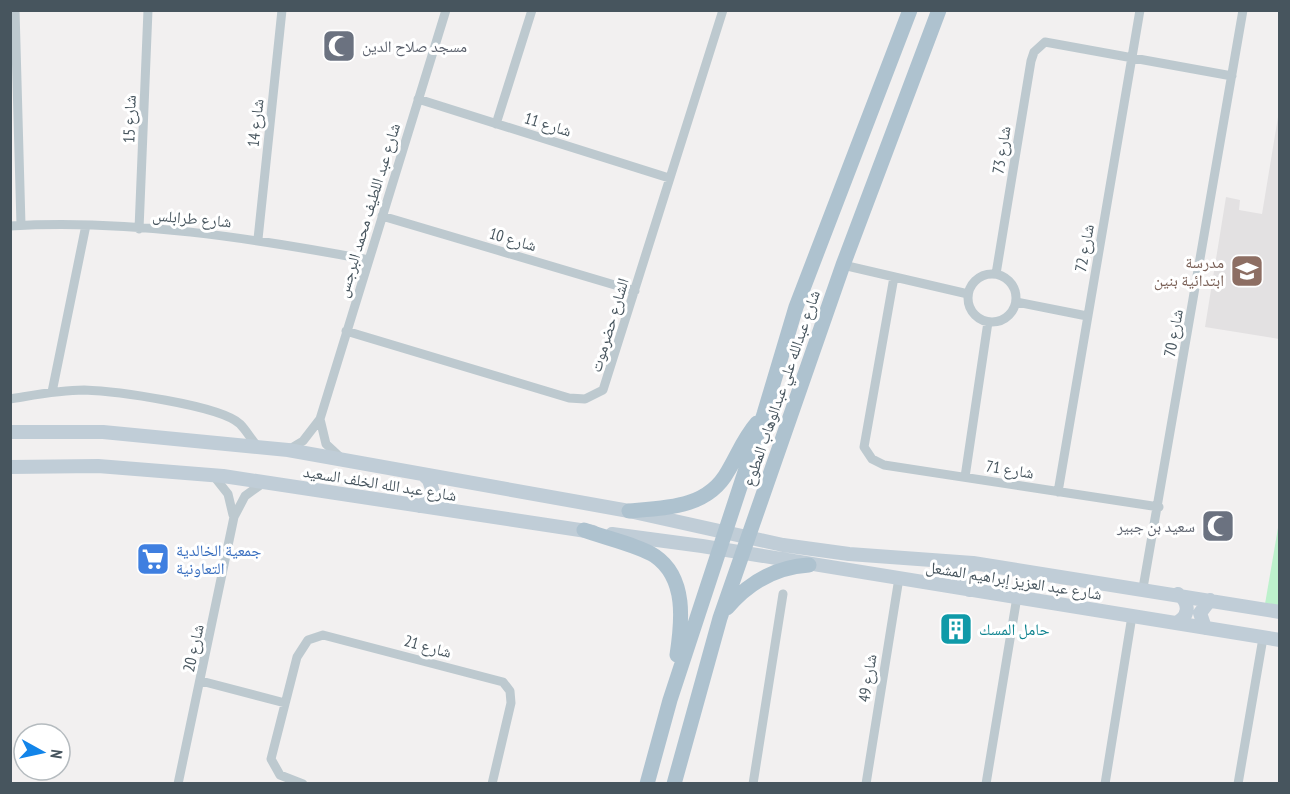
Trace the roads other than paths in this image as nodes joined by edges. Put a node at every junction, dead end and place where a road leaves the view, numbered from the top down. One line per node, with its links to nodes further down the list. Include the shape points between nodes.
1 (15, 10): 17 (street)
2 (148, 10): 20 (street, شارع 15)
3 (282, 10): 21 (street, شارع 14)
4 (446, 10): 13 (street, شارع عبد اللطيف محمد البرجس)
5 (532, 10): 14 (street)
6 (723, 10): 15 (street, الشارع حضرموت)
7 (910, 10): 34 (main road, شارع عبدالله علي عبدالوهاب المطوع, via 796,307)
8 (939, 10): 23 (main road, شارع عبدالله علي عبدالوهاب المطوع)
9 (1140, 10): 11 (street, شارع 72)
10 (1243, 10): 12 (street, شارع 70)
11 (1132, 57): 12 (street); 24 (street, شارع 73, via 1045,42 1038,46 1031,61); 29 (street, شارع 72)
12 (1232, 76): 47 (street, شارع 70)
13 (418, 99): 14 (street, شارع 11); 16 (street, شارع عبد اللطيف محمد البرجس)
14 (496, 124): 15 (street, شارع 11)
15 (669, 178): 26 (street, الشارع حضرموت)
16 (382, 216): 22 (street, شارع عبد اللطيف محمد البرجس); 26 (street, شارع 10)
17 (21, 225): 18 (street, شارع طرابلس); 19 (street, شارع طرابلس)
18 (86, 225): 20 (street, شارع طرابلس); 32 (street)
19 (10, 226)
20 (139, 229): 21 (street, شارع طرابلس)
21 (258, 239): 22 (street, شارع طرابلس)
22 (369, 260): 31 (street, شارع عبد اللطيف محمد البرجس)
23 (843, 266): 25 (street); 52 (main road, شارع عبدالله علي عبدالوهاب المطوع)
24 (996, 274): 27 (street, via 978,278); 28 (street, via 1012,284)
25 (894, 277): 27 (street); 43 (street, شارع 71, via 864,447 872,459 884,465)
26 (635, 291): 31 (street, الشارع حضرموت, via 607,384 598,394 585,399 569,398)
27 (968, 294): 30 (street, via 972,312)
28 (1016, 302): 29 (street); 30 (street, via 1006,318)
29 (1087, 316): 45 (street, شارع 72)
30 (988, 322): 43 (street)
31 (346, 331): 35 (street, شارع عبد اللطيف محمد البرجس)
32 (52, 392): 33 (street); 37 (street, via 85,390 222,413 240,424)
33 (10, 399)
34 (764, 414): 48 (main road, via 740,446 722,481 708,494 677,507); 51 (main road, شارع عبدالله علي عبدالوهاب المطوع)
35 (320, 419): 38 (street, شارع عبد اللطيف محمد البرجس, via 303,441); 39 (street, via 326,444)
36 (10, 432): 37 (main road, شارع عبد الله الخلف السعيد, via 103,432)
37 (257, 446): 38 (main road, شارع عبد الله الخلف السعيد)
38 (288, 450): 39 (main road, شارع عبد الله الخلف السعيد)
39 (343, 459): 42 (main road, شارع عبد الله الخلف السعيد)
40 (10, 467): 41 (main road, شارع عبد الله الخلف السعيد, via 98,466)
41 (213, 475): 44 (main road, شارع عبد الله الخلف السعيد); 49 (street, via 228,494)
42 (424, 476): 46 (main road, via 433,492); 48 (main road, شارع عبد الله الخلف السعيد)
43 (964, 477): 45 (street, شارع 71)
44 (265, 482): 46 (main road, شارع عبد الله الخلف السعيد); 49 (street, شارع 20, via 245,495)
45 (1058, 492): 47 (street, شارع 71)
46 (420, 506): 50 (main road, شارع عبد الله الخلف السعيد)
47 (1159, 507): 58 (street, شارع 70)
48 (629, 511): 51 (main road, شارع عبد الله الخلف السعيد)
49 (234, 517): 71 (street, شارع 20)
50 (584, 531): 53 (main road, شارع عبد الله الخلف السعيد); 72 (main road, via 654,555 673,580 680,596 680,632)
51 (725, 532): 52 (main road, شارع عبد الله الخلف السعيد); 53 (main road, شارع عبدالله علي عبدالوهاب المطوع)
52 (749, 537): 54 (main road, شارع عبدالله علي عبدالوهاب المطوع); 55 (main road, شارع عبد العزيز إبراهيم المشعل, via 849,554)
53 (719, 549): 54 (main road, شارع عبد الله الخلف السعيد); 72 (main road, شارع عبدالله علي عبدالوهاب المطوع)
54 (743, 554): 56 (main road, شارع عبد العزيز إبراهيم المشعل); 66 (main road, شارع عبدالله علي عبدالوهاب المطوع)
55 (973, 562): 58 (main road, شارع عبد العزيز إبراهيم المشعل); 59 (main road, via 962,575)
56 (809, 565): 57 (main road, شارع عبد العزيز إبراهيم المشعل); 66 (main road, via 760,578 742,591)
57 (899, 578): 59 (main road, شارع عبد العزيز إبراهيم المشعل); 80 (street, شارع 49)
58 (1143, 588): 61 (main road, شارع عبد العزيز إبراهيم المشعل)
59 (969, 590): 62 (main road, شارع عبد العزيز إبراهيم المشعل)
60 (783, 594): 79 (street)
61 (1178, 594): 63 (main road, شارع عبد العزيز إبراهيم المشعل); 67 (main road, via 1188,610)
62 (1017, 597): 65 (main road, شارع عبد العزيز إبراهيم المشعل); 81 (street)
63 (1210, 600): 64 (main road, شارع عبد العزيز إبراهيم المشعل); 68 (main road, via 1200,613)
64 (1280, 612)
65 (1132, 616): 67 (main road, شارع عبد العزيز إبراهيم المشعل); 82 (street)
66 (720, 618): 78 (main road, شارع عبدالله علي عبدالوهاب المطوع)
67 (1175, 623): 68 (main road, شارع عبد العزيز إبراهيم المشعل)
68 (1205, 628): 69 (main road, شارع عبد العزيز إبراهيم المشعل)
69 (1263, 638): 70 (main road, شارع عبد العزيز إبراهيم المشعل); 83 (street)
70 (1280, 640)
71 (201, 681): 73 (street); 74 (street, شارع 20)
72 (670, 700): 77 (main road, شارع عبدالله علي عبدالوهاب المطوع)
73 (285, 703): 75 (street, شارع 21, via 271,759 280,775); 76 (street, شارع 21, via 297,657 308,640 322,635 497,679 507,686 512,697)
74 (178, 783)
75 (303, 783)
76 (492, 783)
77 (647, 783)
78 (674, 783)
79 (753, 783)
80 (866, 783)
81 (986, 783)
82 (1105, 783)
83 (1238, 783)

